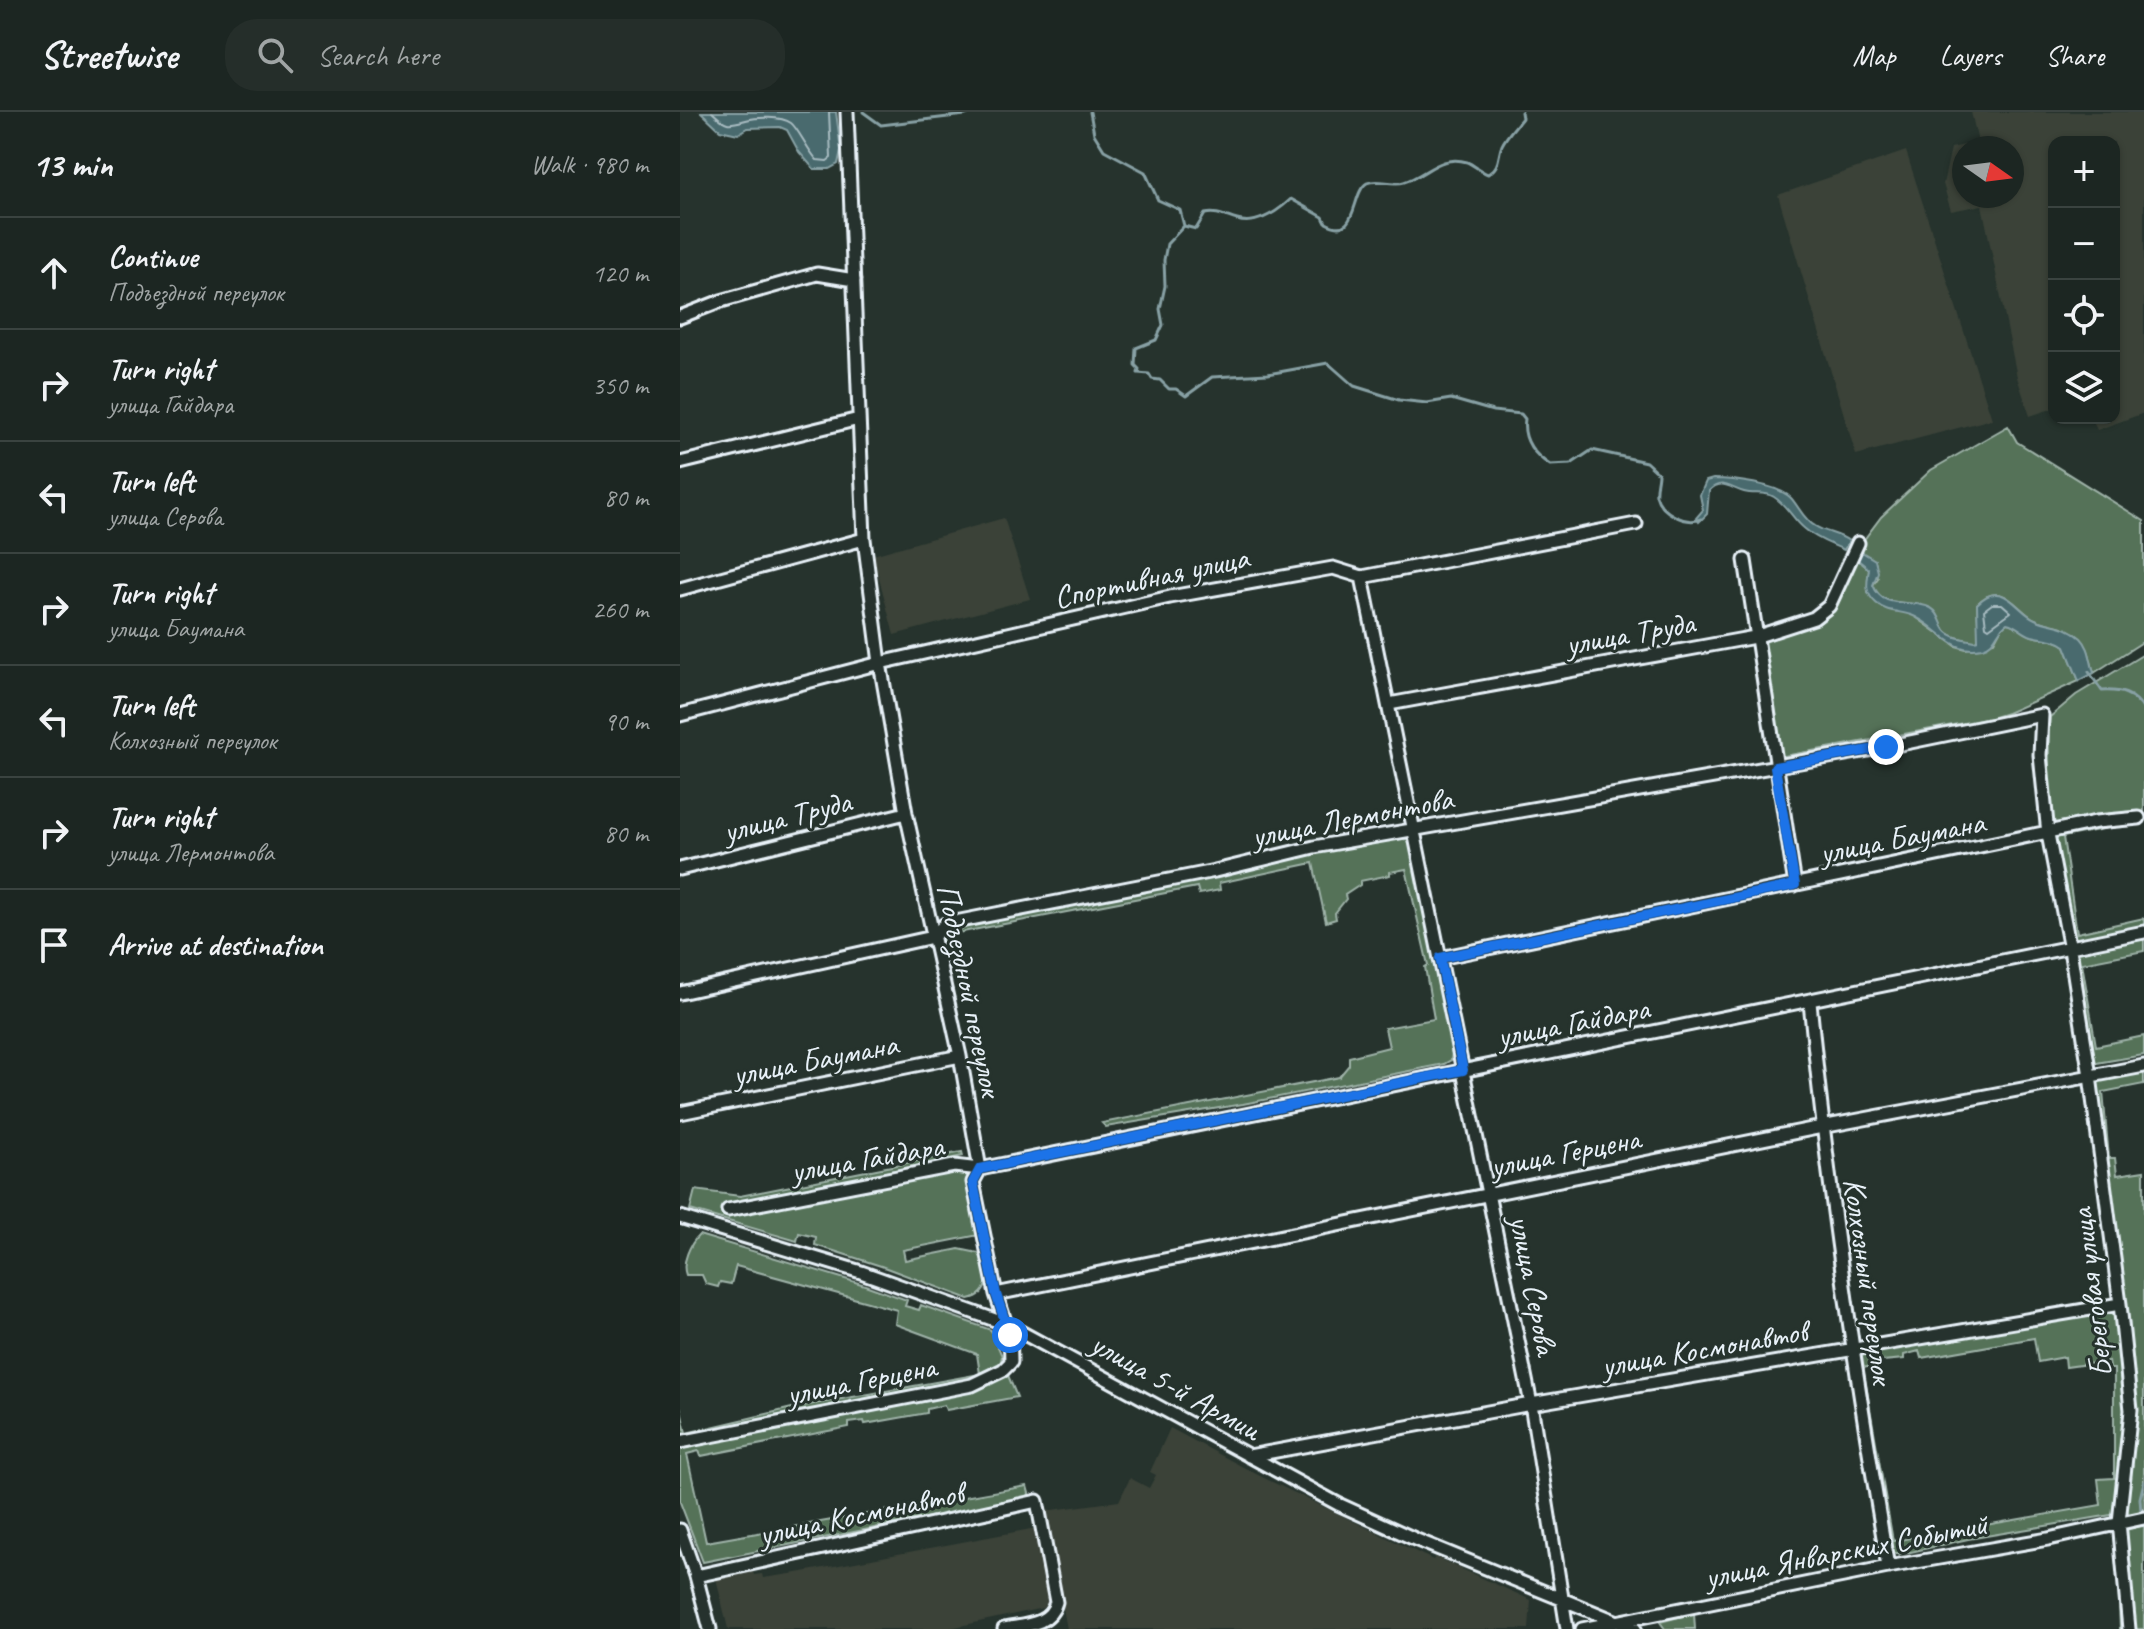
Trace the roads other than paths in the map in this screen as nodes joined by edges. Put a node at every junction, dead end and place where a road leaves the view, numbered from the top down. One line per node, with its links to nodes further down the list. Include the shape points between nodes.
1 (847, 112): 2 (street, Подъездной переулок)
2 (854, 280): 3 (street, via 817,274); 4 (street, Подъездной переулок)
3 (680, 317)
4 (859, 419): 5 (street); 7 (street, Подъездной переулок)
5 (680, 463)
6 (1636, 524): 10 (street, Спортивная улица)
7 (864, 539): 11 (street); 13 (street, Подъездной переулок)
8 (1858, 543): 12 (street, улица Труда, via 1829,606 1814,618)
9 (1745, 560): 12 (street)
10 (1362, 577): 13 (street, Спортивная улица, via 1333,568 1307,572 1170,597); 14 (street, улица Серова)
11 (680, 589)
12 (1755, 637): 14 (street, улица Труда); 17 (street)
13 (880, 663): 15 (street, Спортивная улица); 18 (street, Подъездной переулок)
14 (1389, 704): 20 (street, улица Серова)
15 (680, 715)
16 (2042, 715): 17 (street, улица Лермонтова); 21 (street, Береговая улица, via 2040,755)
17 (1775, 767): 20 (street, улица Лермонтова); 23 (street)
18 (906, 813): 22 (street, улица Труда); 25 (street, Подъездной переулок)
19 (2139, 818): 21 (street, улица Баумана)
20 (1413, 830): 25 (street, улица Лермонтова, via 945,924); 27 (street, улица Серова)
21 (2048, 834): 23 (street, улица Баумана); 26 (street, Береговая улица)
22 (680, 869)
23 (1795, 885): 27 (street, улица Баумана)
24 (2144, 932): 26 (street, улица Гайдара)
25 (933, 937): 28 (street, улица Лермонтова); 30 (street, Подъездной переулок)
26 (2070, 949): 29 (street, улица Гайдара); 33 (street, Береговая улица)
27 (1440, 958): 32 (street, улица Серова)
28 (680, 993)
29 (1810, 1002): 32 (street, улица Гайдара); 35 (street, Колхозный переулок)
30 (960, 1056): 34 (street, улица Баумана); 36 (street, Подъездной переулок)
31 (2144, 1066): 33 (street, улица Герцена)
32 (1463, 1070): 36 (street, улица Гайдара); 37 (street, улица Серова)
33 (2090, 1076): 35 (street, улица Герцена); 41 (street, Береговая улица)
34 (680, 1113)
35 (1822, 1127): 37 (street, улица Герцена); 43 (street, Колхозный переулок)
36 (980, 1169): 38 (street, улица Гайдара, via 954,1166); 40 (street, Подъездной переулок, via 973,1182)
37 (1489, 1194): 40 (street, улица Герцена); 44 (street, улица Серова)
38 (728, 1210)
39 (680, 1217): 42 (street, улица 5-й Армии, via 861,1272)
40 (996, 1294): 42 (street, Подъездной переулок)
41 (2120, 1304): 43 (street, улица Космонавтов); 48 (street, Береговая улица, via 2131,1410)
42 (1008, 1325): 45 (street, улица Герцена, via 1011,1362 972,1385); 46 (street, улица 5-й Армии)
43 (1851, 1349): 44 (street, улица Космонавтов); 50 (street, Колхозный переулок)
44 (1531, 1404): 46 (street, улица Космонавтов); 52 (street, улица Серова)
45 (680, 1442)
46 (1249, 1456): 52 (street, улица 5-й Армии, via 1417,1540)
47 (2144, 1518): 48 (street, улица Январских Событий)
48 (2119, 1522): 50 (street, улица Январских Событий); 59 (street, Береговая улица)
49 (680, 1530): 51 (street)
50 (1888, 1567): 53 (street, улица Январских Событий)
51 (696, 1576): 54 (street); 55 (street, улица Космонавтов, via 1037,1501 1056,1602 1050,1615 1037,1623)
52 (1561, 1598): 53 (street, улица 5-й Армии); 56 (street, улица Серова)
53 (1618, 1622): 57 (street, улица Январских Событий); 58 (street, улица 5-й Армии)
54 (710, 1629)
55 (1004, 1629)
56 (1567, 1629)
57 (1582, 1629)
58 (1635, 1629)
59 (2129, 1629)

